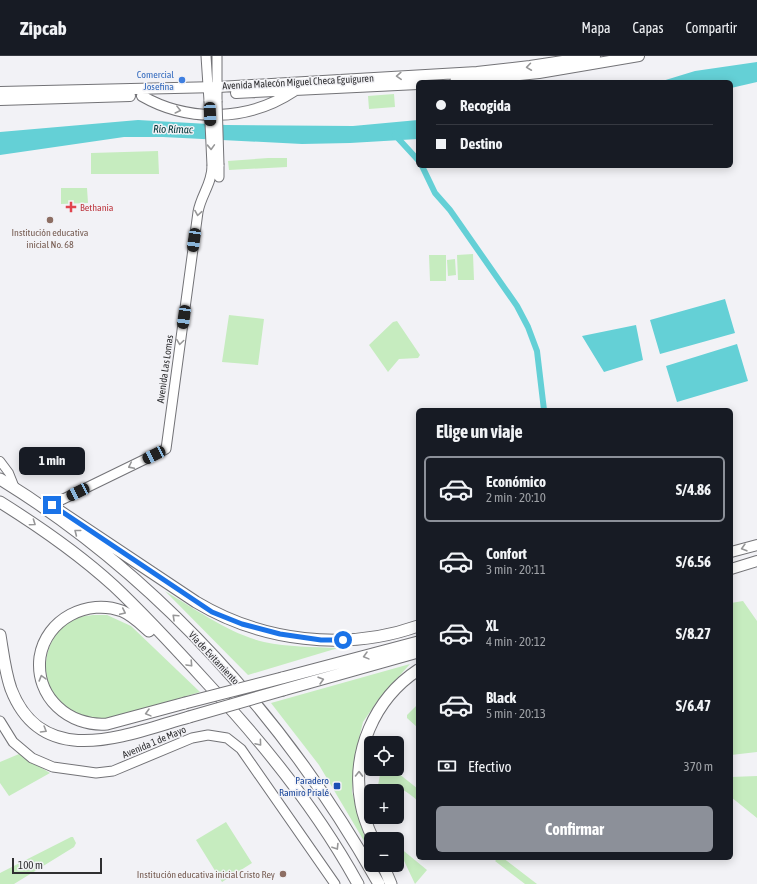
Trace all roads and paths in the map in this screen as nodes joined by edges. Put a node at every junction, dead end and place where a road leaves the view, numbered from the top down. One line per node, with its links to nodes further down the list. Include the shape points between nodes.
1 (206, 56): 9 (main road, Avenida Las Lomas)
2 (217, 56): 9 (main road, Avenida Las Lomas)
3 (595, 56): 9 (main road, Avenida Malecón Miguel Checa Eguiguren, one-way to 9, via 477,72)
4 (639, 56): 5 (main road, via 539,73)
5 (474, 80)
6 (416, 84): 7 (main road, Avenida Malecón Miguel Checa Eguiguren)
7 (294, 91): 9 (main road, Avenida Malecón Miguel Checa Eguiguren); 10 (main road, one-way to 7, via 154,103 204,116 254,110 280,100)
8 (0, 92): 9 (main road, Avenida Malecón Miguel Checa Eguiguren)
9 (213, 94): 10 (main road, Avenida Malecón Miguel Checa Eguiguren); 12 (main road, Avenida Las Lomas, bridge)
10 (142, 96): 11 (main road, Avenida Malecón Miguel Checa Eguiguren)
11 (0, 100)
12 (215, 166): 13 (main road, Avenida Las Lomas); 19 (main road, Avenida Las Lomas, one-way to 19, via 198,212 166,449)
13 (219, 177)
14 (0, 461): 16 (street, via 9,472)
15 (0, 479): 16 (highway, Vía de Evitamiento)
16 (15, 488): 17 (highway, Vía de Evitamiento)
17 (31, 498): 19 (highway); 37 (highway, Vía de Evitamiento, one-way to 17, via 298,758 223,664 133,578)
18 (0, 502): 28 (highway, one-way to 28, via 32,523 114,586)
19 (52, 505): 27 (highway, via 196,602 224,617 263,630 299,638)
20 (757, 544): 21 (main road, one-way to 21)
21 (733, 551)
22 (757, 561): 23 (main road)
23 (733, 568)
24 (416, 631): 27 (highway)
25 (416, 631): 27 (highway, via 386,642)
26 (0, 635): 30 (highway, one-way to 30, bridge, via 11,688 18,705 35,724 52,735 74,742 102,740)
27 (363, 639)
28 (168, 640): 29 (highway, one-way to 28, bridge, via 107,724 87,724 57,708 42,680 40,657 46,639 58,623 79,610 104,607 124,612 150,631); 36 (highway, one-way to 36, via 273,759 311,808)
29 (416, 643)
30 (416, 653)
31 (416, 672): 33 (highway, one-way to 31, via 360,803 359,774 366,734 385,702)
32 (0, 721): 35 (main road, Avenida 1 de Mayo, via 12,742 40,762 53,767 96,773 113,771 192,738 208,734 227,738 241,749)
33 (370, 832)
34 (386, 872): 38 (highway)
35 (335, 884)
36 (358, 884)
37 (379, 884)
38 (391, 884)

